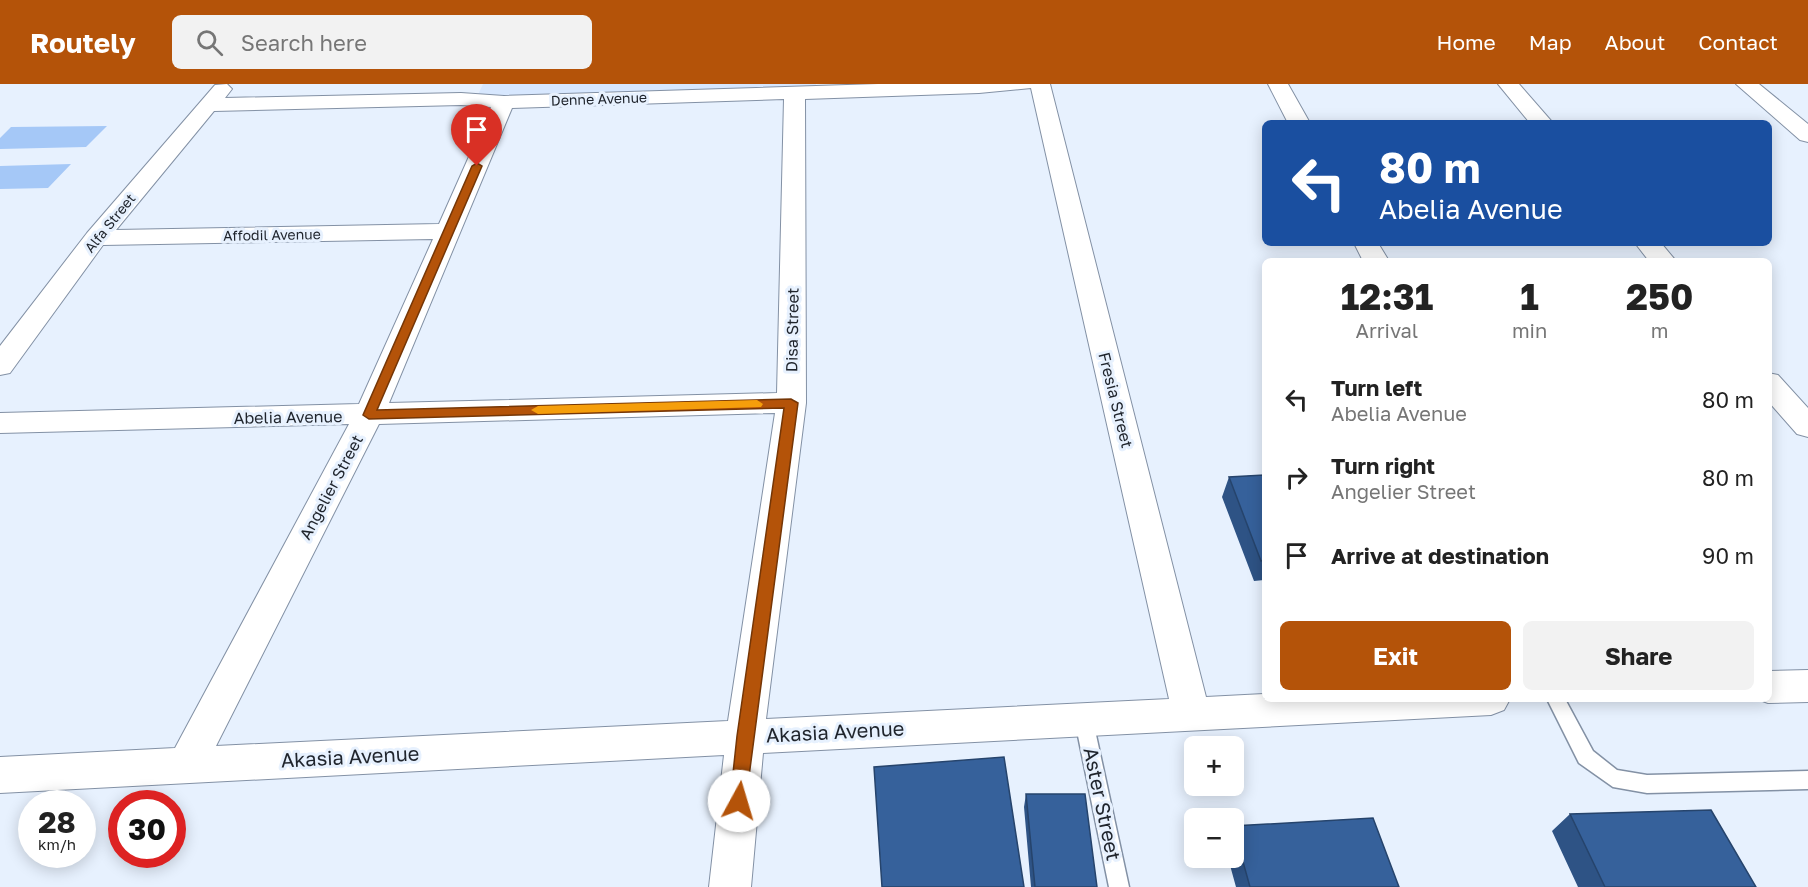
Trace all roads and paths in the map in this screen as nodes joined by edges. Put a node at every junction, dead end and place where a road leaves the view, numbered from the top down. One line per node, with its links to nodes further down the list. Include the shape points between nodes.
1 (226, 84): 12 (street, Alfa Street)
2 (1024, 84): 7 (street, Denne Avenue)
3 (1040, 84): 30 (street, Fresia Street)
4 (1278, 84): 13 (street)
5 (1508, 84): 14 (street)
6 (1746, 84): 15 (street)
7 (979, 86): 8 (street, Denne Avenue)
8 (831, 88): 10 (street, Denne Avenue)
9 (464, 92): 11 (street, Denne Avenue); 12 (street, Denne Avenue)
10 (795, 93): 11 (street, Denne Avenue); 22 (street, Disa Street)
11 (504, 102): 16 (street, Angelier Street)
12 (209, 105): 17 (street, Alfa Street)
13 (1297, 120)
14 (1539, 120)
15 (1808, 135)
16 (449, 231): 17 (street, Affodil Avenue); 23 (street, Angelier Street)
17 (96, 238): 20 (street, Alfa Street)
18 (1650, 246): 19 (street)
19 (1660, 258)
20 (0, 366)
21 (1772, 386): 25 (street)
22 (791, 403): 23 (street, Abelia Avenue); 32 (street, Disa Street)
23 (369, 415): 24 (street, Abelia Avenue); 33 (street, Angelier Street)
24 (0, 423)
25 (1808, 427)
26 (1808, 686): 27 (street)
27 (1772, 687)
28 (1438, 702): 30 (street, Akasia Avenue)
29 (1558, 702): 35 (lane, via 1586,757 1613,778 1647,784)
30 (1192, 716): 31 (street, Akasia Avenue)
31 (1084, 721): 32 (street, Akasia Avenue); 37 (lane, Aster Street)
32 (745, 736): 33 (street, Akasia Avenue); 36 (street, Disa Street)
33 (186, 766): 34 (street, Akasia Avenue)
34 (0, 775)
35 (1808, 780)
36 (730, 887)
37 (1119, 887)

